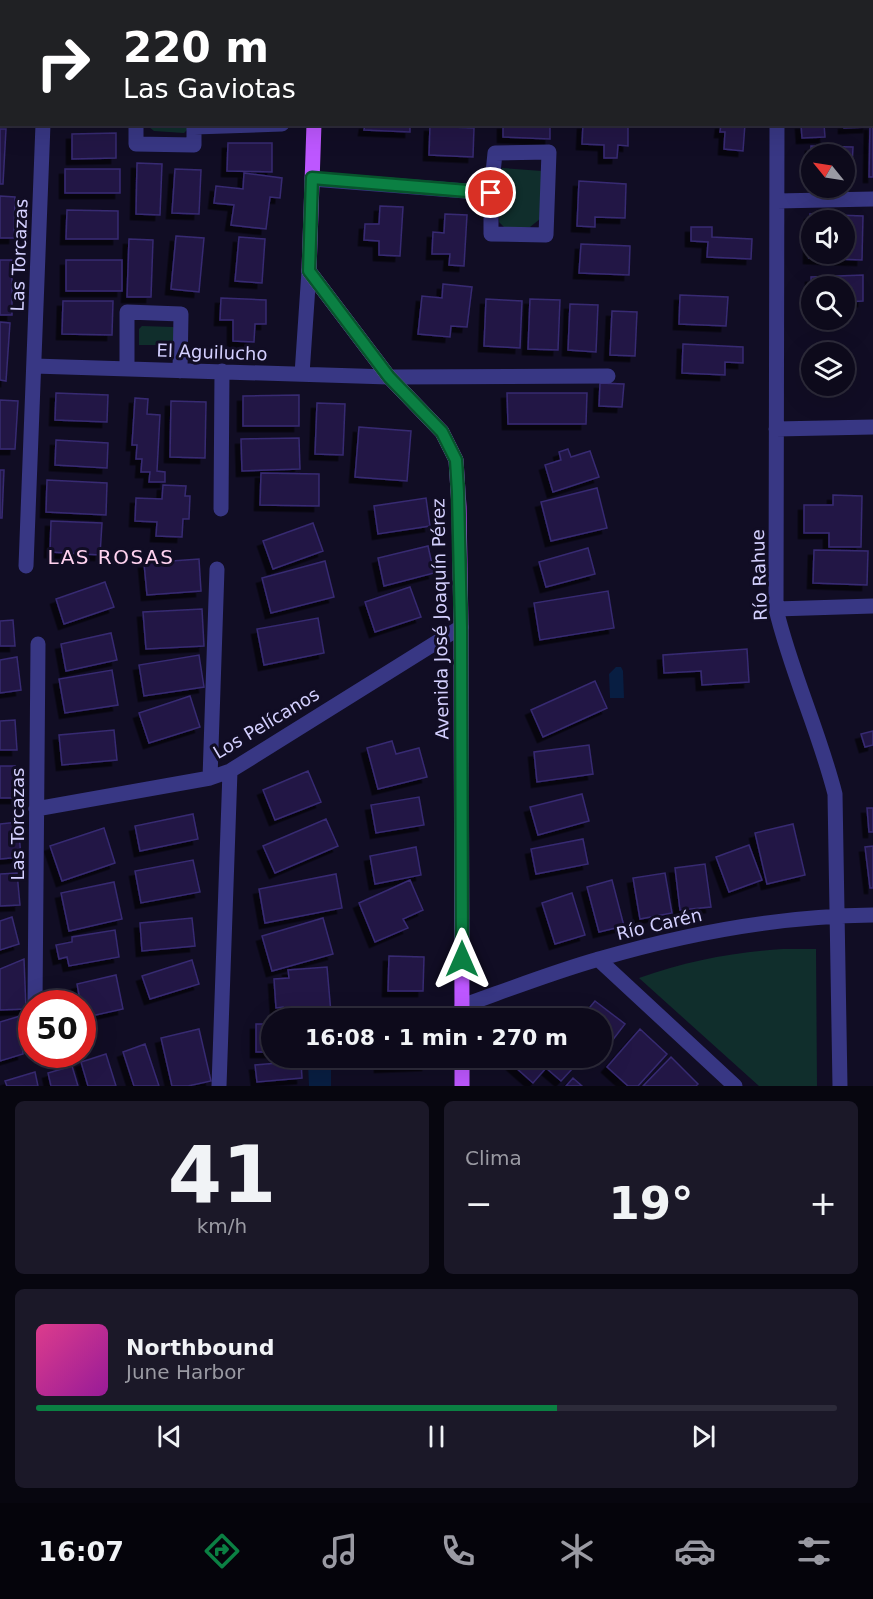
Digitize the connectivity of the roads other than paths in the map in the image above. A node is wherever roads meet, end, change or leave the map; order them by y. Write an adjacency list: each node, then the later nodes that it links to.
1 (43, 126): 11 (street, Las Torcazas)
2 (136, 126): 3 (street)
3 (194, 126)
4 (314, 126): 6 (main road)
5 (777, 126): 9 (street, Río Rahue)
6 (312, 178): 7 (street); 10 (main road)
7 (491, 193): 7 (street)
8 (873, 199): 9 (street)
9 (777, 201): 19 (street, Río Rahue)
10 (309, 271): 15 (street); 17 (main road, Avenida José Joaquín Pérez)
11 (34, 366): 12 (street, El Aguilucho); 21 (street, Las Torcazas)
12 (127, 369): 13 (street, El Aguilucho); 13 (street)
13 (180, 371): 14 (street, El Aguilucho)
14 (222, 371): 15 (street, El Aguilucho); 20 (street)
15 (302, 374): 17 (street, El Aguilucho)
16 (608, 376): 17 (street, El Aguilucho)
17 (389, 377): 25 (main road, Avenida José Joaquín Pérez)
18 (873, 427): 19 (street)
19 (776, 429): 24 (street, Río Rahue)
20 (221, 509)
21 (26, 566)
22 (217, 569): 28 (street)
23 (873, 606): 24 (street)
24 (776, 609): 31 (street, Río Rahue)
25 (461, 627): 27 (street, Los Pelícanos); 34 (main road, Avenida José Joaquín Pérez)
26 (38, 644): 29 (street, Las Torcazas)
27 (230, 771): 28 (street, Los Pelícanos); 37 (street)
28 (210, 778): 29 (street, Los Pelícanos)
29 (36, 809): 33 (street, Las Torcazas)
30 (873, 915): 31 (street, Río Carén)
31 (836, 916): 32 (street, Río Carén); 40 (street, Río Rahue)
32 (598, 959): 35 (street, Río Carén); 39 (street)
33 (35, 990)
34 (462, 1008)
35 (472, 1008)
36 (462, 1068): 38 (main road)
37 (219, 1086)
38 (462, 1086)
39 (735, 1086)
40 (840, 1086)

